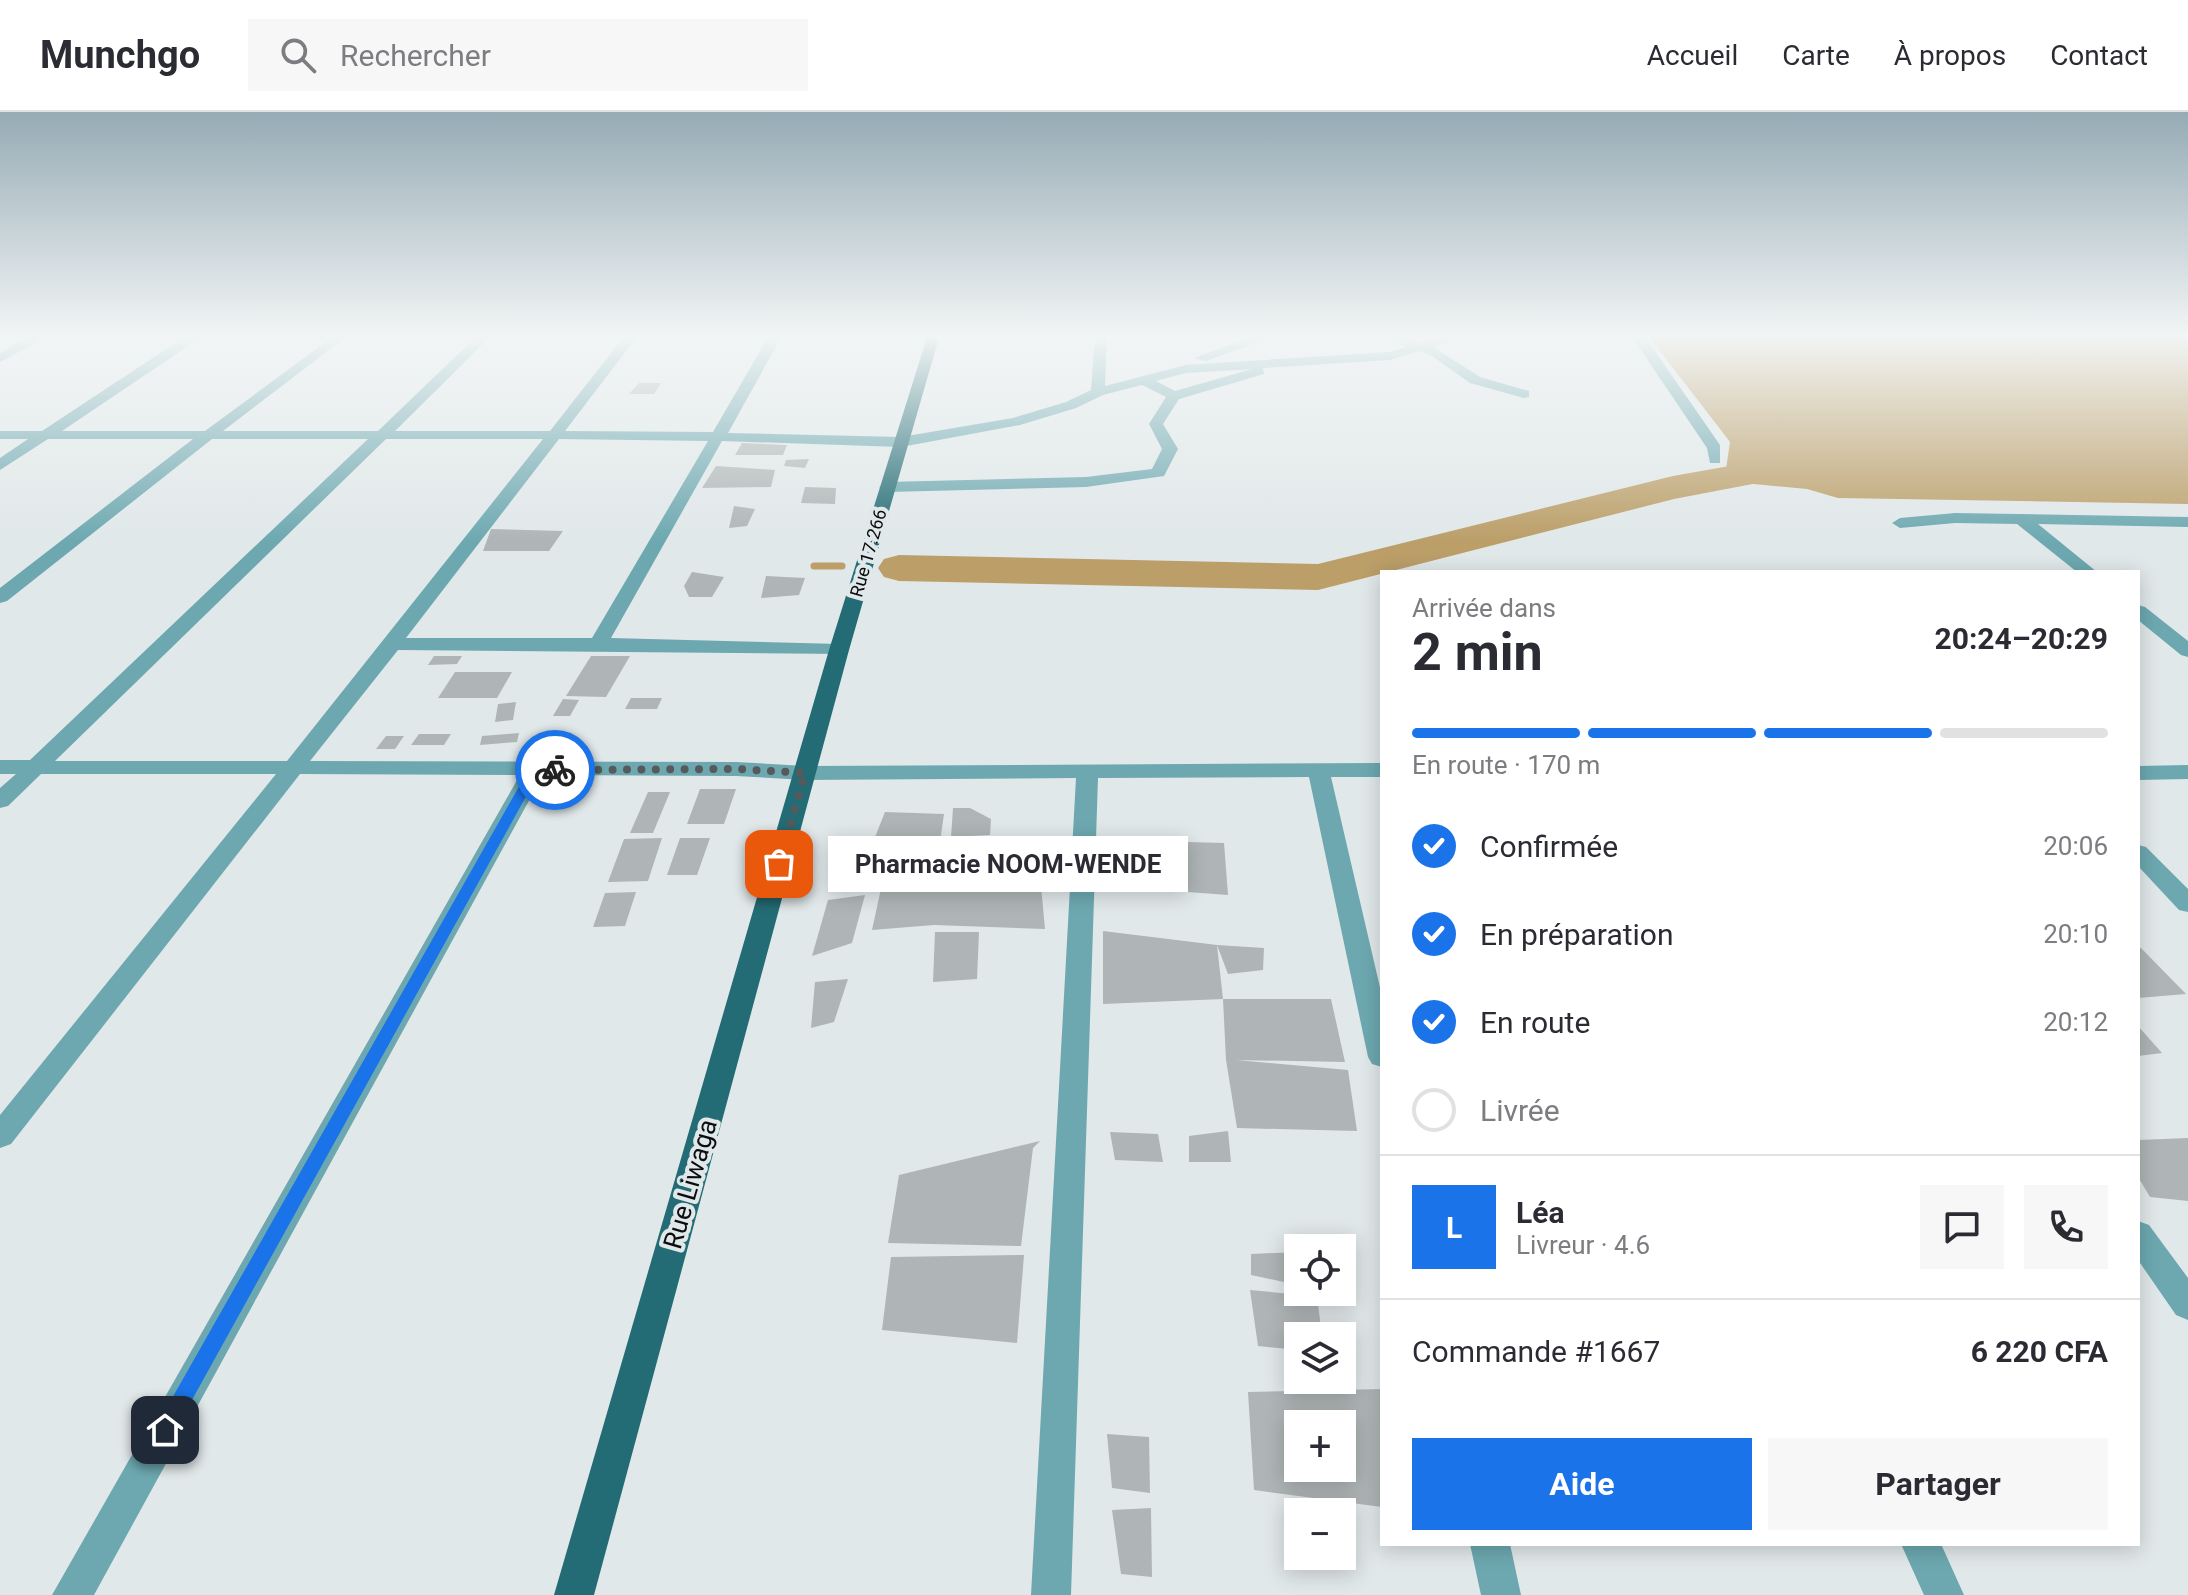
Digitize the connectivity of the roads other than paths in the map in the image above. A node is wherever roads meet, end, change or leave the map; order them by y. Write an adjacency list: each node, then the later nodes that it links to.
1 (94, 403): 12 (street)
2 (251, 403): 13 (street)
3 (414, 403): 10 (street)
4 (580, 403): 14 (street)
5 (737, 403): 15 (street)
6 (913, 403): 16 (main road, Rue 17.266)
7 (1075, 403): 16 (street)
8 (1169, 403): 19 (street)
9 (1684, 403): 17 (street)
10 (382, 434): 13 (street); 14 (street); 31 (street)
11 (0, 435): 12 (street)
12 (46, 435): 13 (street); 18 (street)
13 (208, 435): 24 (street)
14 (556, 435): 15 (street); 26 (street)
15 (718, 437): 16 (street); 27 (street)
16 (901, 442): 19 (main road, Rue 17.266)
17 (1715, 460)
18 (0, 465)
19 (887, 487): 28 (main road, Rue 17.266)
20 (2021, 519): 21 (street); 22 (street); 23 (street)
21 (2188, 522)
22 (1900, 523)
23 (2085, 570)
24 (0, 597)
25 (2140, 613): 29 (street)
26 (392, 644): 27 (street); 32 (street)
27 (598, 644): 28 (street)
28 (839, 650): 37 (main road, Rue 17.266)
29 (2188, 651)
30 (0, 767): 31 (street)
31 (36, 767): 32 (street); 40 (street)
32 (292, 769): 33 (street); 44 (street)
33 (535, 769): 37 (street); 49 (street)
34 (1380, 770): 35 (street)
35 (1319, 771): 38 (street); 43 (street)
36 (2188, 772): 39 (street)
37 (805, 773): 38 (street); 50 (main road, Rue Liwaga)
38 (1087, 773): 51 (street)
39 (2140, 773)
40 (0, 801)
41 (2140, 854): 42 (street)
42 (2188, 904)
43 (1380, 1048)
44 (0, 1136)
45 (2140, 1237): 46 (street)
46 (2188, 1305)
47 (1490, 1546): 52 (street)
48 (1922, 1546): 53 (street)
49 (72, 1595)
50 (574, 1595)
51 (1051, 1595)
52 (1501, 1595)
53 (1944, 1595)

